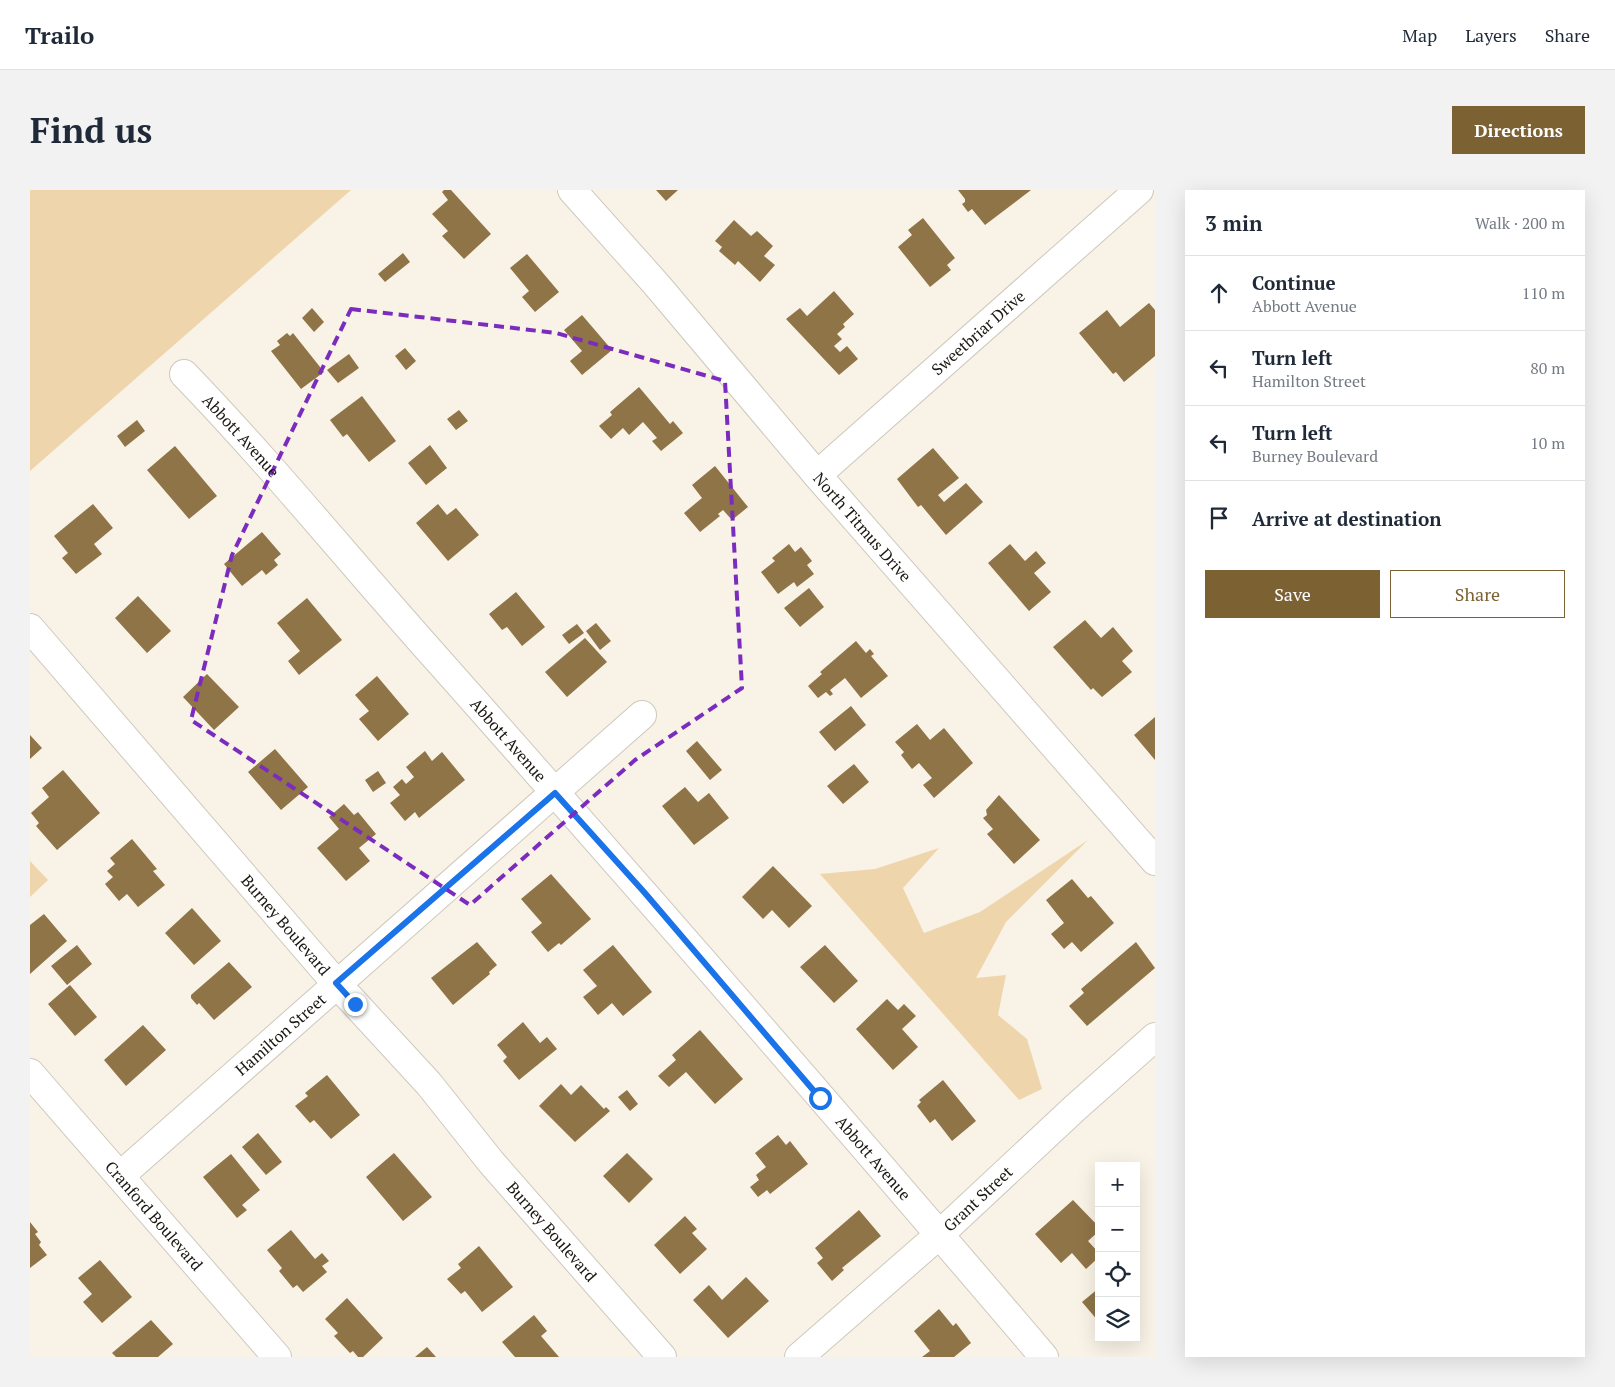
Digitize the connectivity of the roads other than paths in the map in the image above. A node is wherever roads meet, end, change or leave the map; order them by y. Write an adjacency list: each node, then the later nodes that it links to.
1 (572, 190): 4 (street, North Titmus Drive)
2 (1139, 190): 4 (street, Sweetbriar Drive)
3 (184, 374): 7 (street, Abbott Avenue)
4 (817, 475): 8 (street, North Titmus Drive)
5 (30, 628): 9 (street, Burney Boulevard)
6 (642, 715): 7 (street, Hamilton Street)
7 (555, 793): 9 (street, Hamilton Street); 13 (street, Abbott Avenue)
8 (1155, 861)
9 (336, 983): 12 (street, Hamilton Street); 15 (street, Burney Boulevard)
10 (1155, 1037): 13 (street, Grant Street)
11 (30, 1074): 12 (street, Cranford Boulevard)
12 (120, 1176): 14 (street, Cranford Boulevard)
13 (940, 1234): 16 (street, Grant Street); 17 (street, Abbott Avenue)
14 (276, 1357)
15 (662, 1357)
16 (799, 1357)
17 (1044, 1357)

